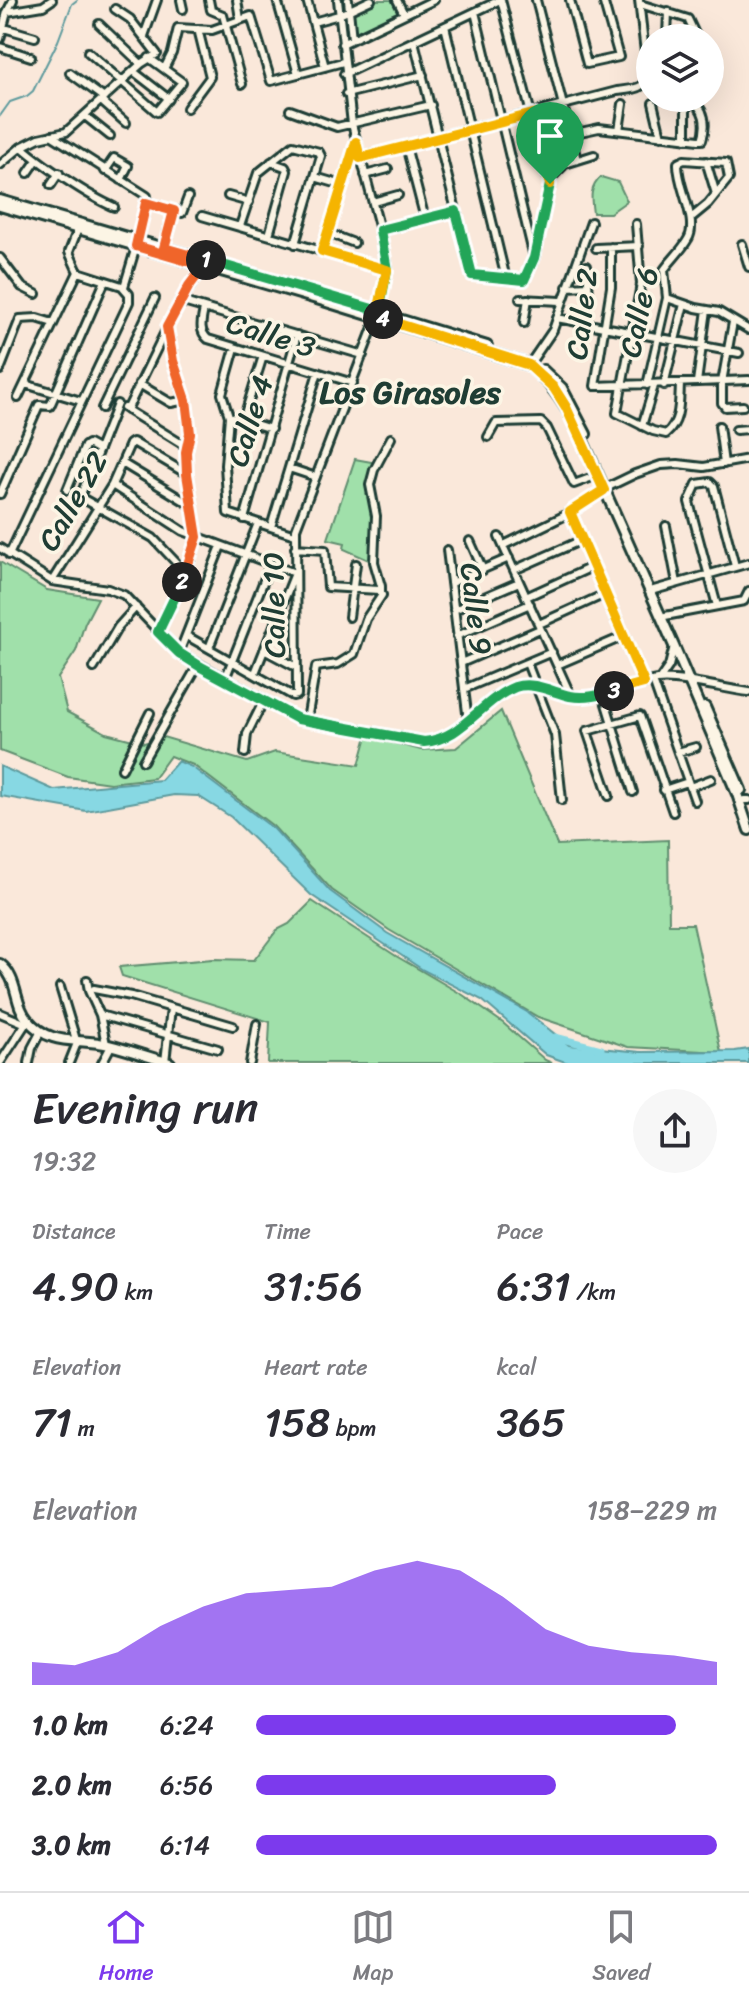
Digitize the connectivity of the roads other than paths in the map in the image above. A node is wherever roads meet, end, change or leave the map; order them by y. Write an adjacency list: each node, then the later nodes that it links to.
1 (13, 0): 23 (street)
2 (52, 0): 23 (street)
3 (157, 0): 37 (street)
4 (181, 0): 20 (street)
5 (209, 0): 30 (street)
6 (237, 0): 27 (street)
7 (277, 0): 53 (street)
8 (307, 0): 28 (street)
9 (338, 0): 26 (street)
10 (348, 0): 21 (street)
11 (371, 0): 21 (street)
12 (397, 0): 25 (street)
13 (434, 0): 25 (street)
14 (500, 0): 24 (street); 68 (street)
15 (536, 0): 64 (street)
16 (570, 0): 17 (street)
17 (603, 0)
18 (639, 2): 22 (street); 31 (street)
19 (115, 9): 37 (street)
20 (183, 9)
21 (349, 10): 26 (street); 40 (street)
22 (668, 11): 32 (street); 33 (street)
23 (7, 12): 35 (street)
24 (475, 12): 34 (street); 70 (street)
25 (404, 14): 40 (street)
26 (339, 15): 28 (street); 42 (street)
27 (240, 19): 30 (street); 53 (street)
28 (313, 22): 49 (street)
29 (99, 24): 48 (street)
30 (226, 24): 36 (street); 57 (street)
31 (642, 24)
32 (668, 24)
33 (690, 24)
34 (445, 26): 41 (street); 73 (street)
35 (4, 28): 38 (street); 39 (street)
36 (198, 29): 50 (street); 65 (street)
37 (144, 36): 46 (street)
38 (35, 37)
39 (0, 39)
40 (352, 39): 42 (street)
41 (414, 41): 54 (street); 55 (street)
42 (342, 44): 47 (street)
43 (0, 47): 45 (street)
44 (88, 52): 56 (street)
45 (31, 57)
46 (149, 58): 48 (street); 50 (street)
47 (343, 62): 49 (street); 54 (street)
48 (141, 64): 51 (street)
49 (325, 67): 53 (street)
50 (164, 69): 61 (street)
51 (133, 71): 56 (street); 61 (street)
52 (70, 73): 60 (street)
53 (298, 74)
54 (344, 74): 59 (street)
55 (423, 75): 59 (street); 63 (street)
56 (123, 80): 60 (street); 61 (street)
57 (242, 84)
58 (636, 89): 64 (street)
59 (346, 94): 72 (street)
60 (102, 99): 69 (street); 71 (street)
61 (169, 99)
62 (623, 104): 74 (street)
63 (431, 105): 72 (street); 79 (street)
64 (563, 105): 68 (street); 75 (street)
65 (187, 108)
66 (290, 110): 72 (street)
67 (655, 112): 78 (street)
68 (533, 114): 70 (street); 98 (street)
69 (85, 116): 76 (street); 77 (street)
70 (500, 122): 73 (street); 132 (street)
71 (126, 123)
72 (352, 124): 81 (street)
73 (469, 130): 79 (street); 138 (street)
74 (619, 130): 75 (street); 78 (street)
75 (571, 134): 87 (street)
76 (51, 135): 83 (street); 92 (street)
77 (110, 136)
78 (661, 136): 80 (street)
79 (439, 138): 82 (street); 111 (street)
80 (686, 139): 80 (street)
81 (356, 142): 85 (street); 100 (street)
82 (406, 146): 85 (street); 114 (street)
83 (22, 147): 86 (street); 90 (street)
84 (594, 155): 87 (street)
85 (360, 158): 95 (street)
86 (37, 160): 93 (street); 94 (street)
87 (577, 160): 98 (street)
88 (706, 161): 101 (street); 101 (street); 113 (street)
89 (271, 162): 96 (street); 105 (street); 121 (street)
90 (0, 165)
91 (388, 169): 95 (street)
92 (105, 171): 97 (street); 97 (street)
93 (28, 173)
94 (59, 173): 99 (street); 109 (street)
95 (365, 175): 106 (street)
96 (315, 177): 100 (street); 124 (street)
97 (121, 180): 108 (street)
98 (550, 184): 132 (street)
99 (51, 185)
100 (342, 185): 120 (street)
101 (716, 194): 113 (street)
102 (398, 195): 106 (street)
103 (228, 196): 105 (street)
104 (188, 197): 110 (street)
105 (249, 202): 117 (street)
106 (373, 202): 119 (street)
107 (0, 203): 118 (main road); 122 (main road)
108 (146, 203): 110 (street); 122 (street)
109 (114, 207)
110 (174, 211): 128 (street)
111 (456, 211): 114 (street); 138 (street)
112 (202, 216): 117 (street)
113 (691, 218): 146 (street, Calle 6)
114 (425, 219): 119 (street)
115 (591, 222): 142 (street)
116 (636, 224): 126 (street)
117 (240, 226): 121 (street)
118 (78, 229): 122 (main road); 137 (street)
119 (380, 230): 136 (street)
120 (328, 233): 123 (street); 130 (street)
121 (269, 235): 124 (street)
122 (137, 243): 128 (main road); 133 (main road); 141 (street)
123 (354, 243)
124 (295, 244): 130 (street)
125 (742, 244): 135 (street)
126 (639, 246): 127 (street); 160 (street)
127 (611, 247): 129 (street); 158 (street, Calle 2)
128 (164, 248): 152 (main road)
129 (596, 248)
130 (322, 251): 136 (street)
131 (0, 258): 143 (street)
132 (534, 258): 138 (street)
133 (204, 266): 147 (street); 152 (main road)
134 (587, 266): 140 (street)
135 (749, 267)
136 (387, 270): 152 (street)
137 (78, 272): 139 (street); 155 (street)
138 (506, 279)
139 (105, 281): 141 (street); 184 (street)
140 (588, 286): 142 (street); 144 (street)
141 (124, 287): 188 (street)
142 (567, 287): 148 (street)
143 (36, 294)
144 (589, 296)
145 (155, 298): 185 (street)
146 (667, 298): 149 (street); 162 (street, Calle 6)
147 (180, 301): 150 (street); 157 (street)
148 (561, 301): 153 (street); 156 (street)
149 (684, 304): 151 (street); 163 (street)
150 (204, 309): 161 (street); 165 (street, Calle 3)
151 (707, 310): 154 (street); 164 (street)
152 (378, 314): 168 (street); 170 (main road)
153 (557, 318): 158 (street); 170 (street)
154 (733, 322): 159 (street); 166 (street)
155 (53, 323): 172 (street); 178 (street)
156 (524, 323)
157 (167, 327): 179 (street); 187 (street)
158 (605, 327): 160 (street); 183 (street, Calle 2)
159 (749, 330)
160 (631, 333): 162 (street); 183 (street)
161 (297, 335): 168 (street); 171 (street, Calle 4)
162 (658, 338): 163 (street); 181 (street, Calle 6)
163 (673, 341): 164 (street); 182 (street)
164 (700, 347): 166 (street); 175 (street)
165 (235, 348): 169 (street, Calle 3); 193 (street)
166 (726, 351): 167 (street); 176 (street)
167 (739, 353)
168 (363, 355): 177 (street)
169 (263, 356): 171 (street, Calle 3); 194 (street)
170 (530, 362): 209 (main road); 212 (main road)
171 (290, 364): 173 (street, Calle 3); 197 (street, Calle 4)
172 (0, 370)
173 (318, 372): 177 (street, Calle 3); 207 (street)
174 (749, 380): 176 (street)
175 (697, 382): 176 (street); 180 (street)
176 (722, 382): 190 (street)
177 (353, 383): 210 (street)
178 (25, 384): 184 (street); 186 (street)
179 (139, 384): 187 (street); 192 (street)
180 (680, 384): 182 (street); 195 (street)
181 (650, 385): 182 (street); 183 (street); 195 (street, Calle 6)
182 (664, 385)
183 (621, 386): 195 (street)
184 (56, 393): 188 (street); 214 (street)
185 (108, 397): 189 (street); 191 (street)
186 (18, 398)
187 (186, 400): 202 (street)
188 (81, 401): 232 (street)
189 (117, 404): 192 (street); 203 (street)
190 (743, 406)
191 (102, 408)
192 (127, 410): 202 (street)
193 (229, 416): 194 (street); 218 (street, Calle 10)
194 (243, 420): 197 (street)
195 (642, 426)
196 (719, 426): 206 (street)
197 (271, 429): 218 (street, Calle 4)
198 (749, 429): 199 (street)
199 (736, 430)
200 (488, 437): 209 (street)
201 (391, 438): 252 (street)
202 (187, 447): 208 (street)
203 (99, 450): 213 (street); 216 (street)
204 (749, 459): 206 (street)
205 (122, 463): 208 (street, Calle 22); 211 (street, Calle 22); 215 (street)
206 (724, 464): 212 (street)
207 (289, 468): 210 (street); 221 (street)
208 (187, 474): 215 (street)
209 (598, 475): 212 (main road)
210 (316, 477): 222 (street)
211 (112, 485): 216 (street, Calle 22); 223 (street)
212 (606, 488): 217 (street); 250 (main road); 265 (main road)
213 (67, 490)
214 (0, 494)
215 (192, 505): 223 (street)
216 (99, 507): 242 (street); 245 (street, Calle 22)
217 (570, 512): 225 (street); 227 (street)
218 (244, 519): 219 (street, Calle 10)
219 (258, 523): 221 (street, Calle 10); 233 (street)
220 (666, 526): 248 (street)
221 (271, 527): 222 (street, Calle 10)
222 (295, 535): 230 (street, Calle 10)
223 (197, 537): 228 (street); 242 (street)
224 (499, 537): 227 (street)
225 (582, 540): 238 (street); 241 (street)
226 (470, 541): 240 (street)
227 (504, 545): 234 (street)
228 (221, 546): 233 (street); 262 (street)
229 (0, 548): 232 (street)
230 (295, 548): 243 (street, Calle 10); 249 (street)
231 (447, 550): 247 (street, Calle 9)
232 (9, 555): 245 (street)
233 (245, 555): 237 (street); 266 (street)
234 (509, 558): 240 (street); 241 (street)
235 (748, 563): 239 (street)
236 (356, 564): 249 (street)
237 (270, 565): 243 (street); 270 (street)
238 (594, 566): 253 (street); 254 (street)
239 (735, 566): 244 (street); 244 (street)
240 (483, 570): 247 (street)
241 (514, 570): 246 (street)
242 (186, 573): 261 (street)
243 (295, 573): 267 (street); 275 (street, Calle 10)
244 (708, 573): 248 (street); 255 (street)
245 (52, 581): 256 (street)
246 (519, 582): 254 (street); 257 (street)
247 (451, 583): 257 (street, Calle 9)
248 (677, 583): 250 (street)
249 (354, 589): 252 (street); 259 (street)
250 (654, 590): 258 (main road)
251 (749, 591): 255 (street)
252 (381, 592): 291 (street)
253 (605, 594): 260 (street); 264 (street)
254 (528, 600): 260 (street); 263 (street)
255 (717, 606): 258 (street)
256 (136, 607): 261 (street); 276 (street)
257 (454, 610): 263 (street, Calle 9)
258 (665, 616): 281 (main road)
259 (349, 617)
260 (540, 626): 268 (street); 271 (street)
261 (158, 632): 269 (street)
262 (187, 636): 266 (street); 269 (street)
263 (457, 636): 271 (street, Calle 9)
264 (622, 637): 274 (street); 280 (street)
265 (674, 646): 279 (street); 281 (main road)
266 (209, 648): 270 (street)
267 (264, 650): 275 (street); 277 (street)
268 (552, 652): 272 (street); 274 (street)
269 (179, 653): 273 (street)
270 (233, 661): 277 (street); 278 (street)
271 (461, 663): 283 (street, Calle 9)
272 (527, 663): 282 (street); 283 (street)
273 (198, 665): 278 (street); 295 (street)
274 (557, 665): 287 (street)
275 (296, 667): 286 (street, Calle 10)
276 (94, 668)
277 (255, 673): 286 (street)
278 (225, 679): 288 (street)
279 (656, 680): 280 (street); 281 (street); 297 (street)
280 (644, 683): 285 (street)
281 (692, 684): 284 (street); 307 (main road); 310 (main road)
282 (537, 687): 287 (street); 292 (street); 306 (street)
283 (464, 689): 292 (street, Calle 9)
284 (749, 692)
285 (603, 694): 287 (street); 293 (street)
286 (294, 696): 289 (street)
287 (571, 696)
288 (264, 700): 289 (street); 298 (street)
289 (285, 711): 291 (street)
290 (150, 713): 294 (street)
291 (307, 720): 292 (street)
292 (468, 721)
293 (611, 723): 303 (street); 304 (street); 305 (street)
294 (144, 726): 295 (street); 300 (street)
295 (158, 733): 299 (street)
296 (696, 747): 297 (street)
297 (678, 752): 302 (street)
298 (245, 753)
299 (143, 761)
300 (122, 769)
301 (711, 779): 302 (street)
302 (689, 784): 303 (street); 308 (street)
303 (664, 790): 309 (street)
304 (633, 792)
305 (609, 796)
306 (562, 800)
307 (747, 800): 310 (main road)
308 (695, 801)
309 (673, 812)
310 (748, 818): 311 (main road)
311 (749, 830)
312 (0, 964): 319 (main road)
313 (87, 980): 318 (street)
314 (60, 987): 324 (street)
315 (94, 989): 316 (street)
316 (171, 1008): 321 (street); 323 (street)
317 (0, 1013): 319 (street)
318 (100, 1015): 323 (street); 325 (street)
319 (26, 1022): 322 (main road); 330 (street)
320 (257, 1024): 335 (street)
321 (233, 1026)
322 (41, 1031): 324 (main road); 331 (street)
323 (169, 1035): 326 (street); 329 (street)
324 (77, 1043): 325 (main road); 332 (street)
325 (108, 1045): 327 (main road); 333 (street)
326 (218, 1049)
327 (135, 1054): 328 (main road); 334 (street)
328 (151, 1060): 329 (main road)
329 (168, 1062)
330 (0, 1063)
331 (29, 1063)
332 (69, 1063)
333 (102, 1063)
334 (130, 1063)
335 (250, 1063)

